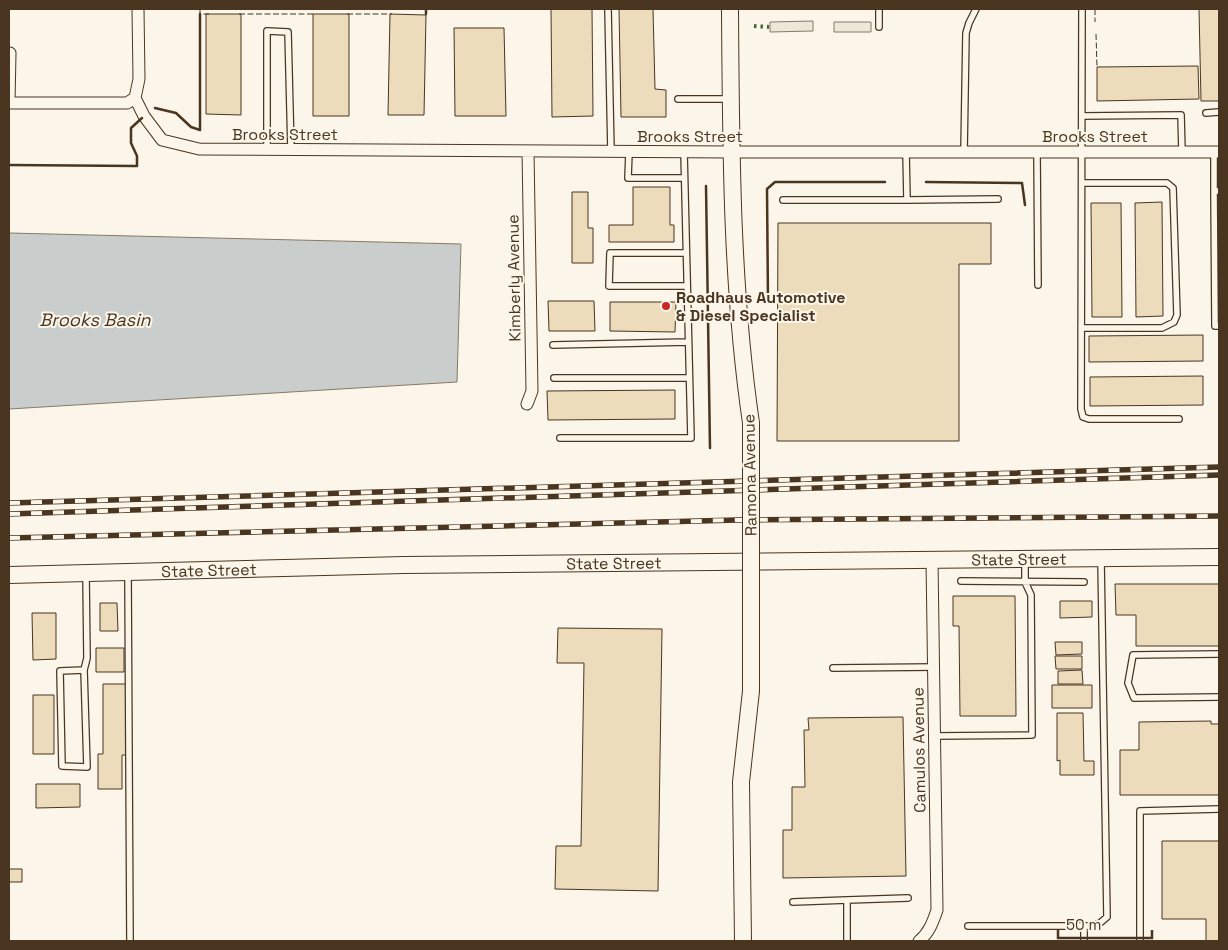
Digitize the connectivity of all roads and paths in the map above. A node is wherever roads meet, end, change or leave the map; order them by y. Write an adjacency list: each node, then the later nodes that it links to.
1 (138, 9): 9 (street)
2 (608, 9): 19 (lane)
3 (730, 9): 11 (street, Ramona Avenue)
4 (879, 9): 7 (lane)
5 (976, 9): 24 (lane)
6 (1082, 9): 15 (lane)
7 (879, 27)
8 (10, 53): 12 (street)
9 (135, 98): 12 (street); 16 (street, Brooks Street)
10 (678, 99): 11 (lane)
11 (731, 99): 22 (street, Ramona Avenue)
12 (9, 104)
13 (1219, 112): 14 (lane)
14 (1206, 113)
15 (1082, 116): 26 (lane); 27 (lane)
16 (267, 150): 17 (street, Brooks Street); 17 (lane)
17 (291, 150): 18 (street, Brooks Street)
18 (528, 151): 19 (street, Brooks Street); 45 (street, Kimberly Avenue)
19 (611, 152): 20 (street, Brooks Street)
20 (629, 152): 21 (street, Brooks Street); 29 (lane)
21 (684, 152): 22 (street, Brooks Street); 29 (lane)
22 (732, 152): 23 (street, Brooks Street); 72 (street, Ramona Avenue, bridge)
23 (906, 152): 24 (street, Brooks Street); 34 (lane)
24 (964, 152): 25 (street, Brooks Street)
25 (1037, 152): 26 (street, Brooks Street); 38 (lane)
26 (1082, 152): 27 (street, Brooks Street); 30 (lane)
27 (1182, 152): 28 (street, Brooks Street)
28 (1216, 152): 31 (lane)
29 (684, 178): 35 (lane)
30 (1082, 183): 40 (lane); 40 (lane)
31 (1217, 191): 36 (lane)
32 (998, 199): 34 (lane)
33 (783, 200): 34 (lane)
34 (907, 200)
35 (686, 253): 37 (lane); 37 (lane)
36 (1217, 255): 39 (lane)
37 (687, 286): 41 (lane)
38 (1038, 286)
39 (1219, 326)
40 (1081, 328): 46 (lane)
41 (688, 342): 42 (lane); 44 (lane)
42 (553, 344)
43 (554, 378): 44 (lane)
44 (689, 378): 47 (lane)
45 (527, 404)
46 (1179, 419)
47 (560, 438)
48 (1219, 557): 50 (street, State Street)
49 (1025, 559): 50 (street, State Street); 51 (street, State Street); 56 (lane)
50 (1101, 559): 69 (lane)
51 (932, 560): 52 (street, State Street); 59 (street, Camulos Avenue)
52 (128, 572): 53 (street, State Street); 71 (lane)
53 (86, 573): 54 (street, State Street); 61 (lane)
54 (9, 575)
55 (961, 581): 56 (lane)
56 (1025, 582): 57 (lane); 63 (lane)
57 (1084, 582)
58 (1219, 654): 62 (lane)
59 (935, 667): 60 (lane); 63 (street, Camulos Avenue)
60 (833, 668)
61 (84, 670): 61 (lane)
62 (1219, 697)
63 (935, 736): 70 (street, Camulos Avenue)
64 (1219, 809): 75 (lane)
65 (908, 898): 66 (lane)
66 (847, 900): 67 (lane); 73 (lane)
67 (793, 902)
68 (968, 926): 69 (lane)
69 (1084, 926): 74 (lane)
70 (922, 939)
71 (130, 941)
72 (743, 941)
73 (847, 941)
74 (1084, 941)
75 (1140, 941)

